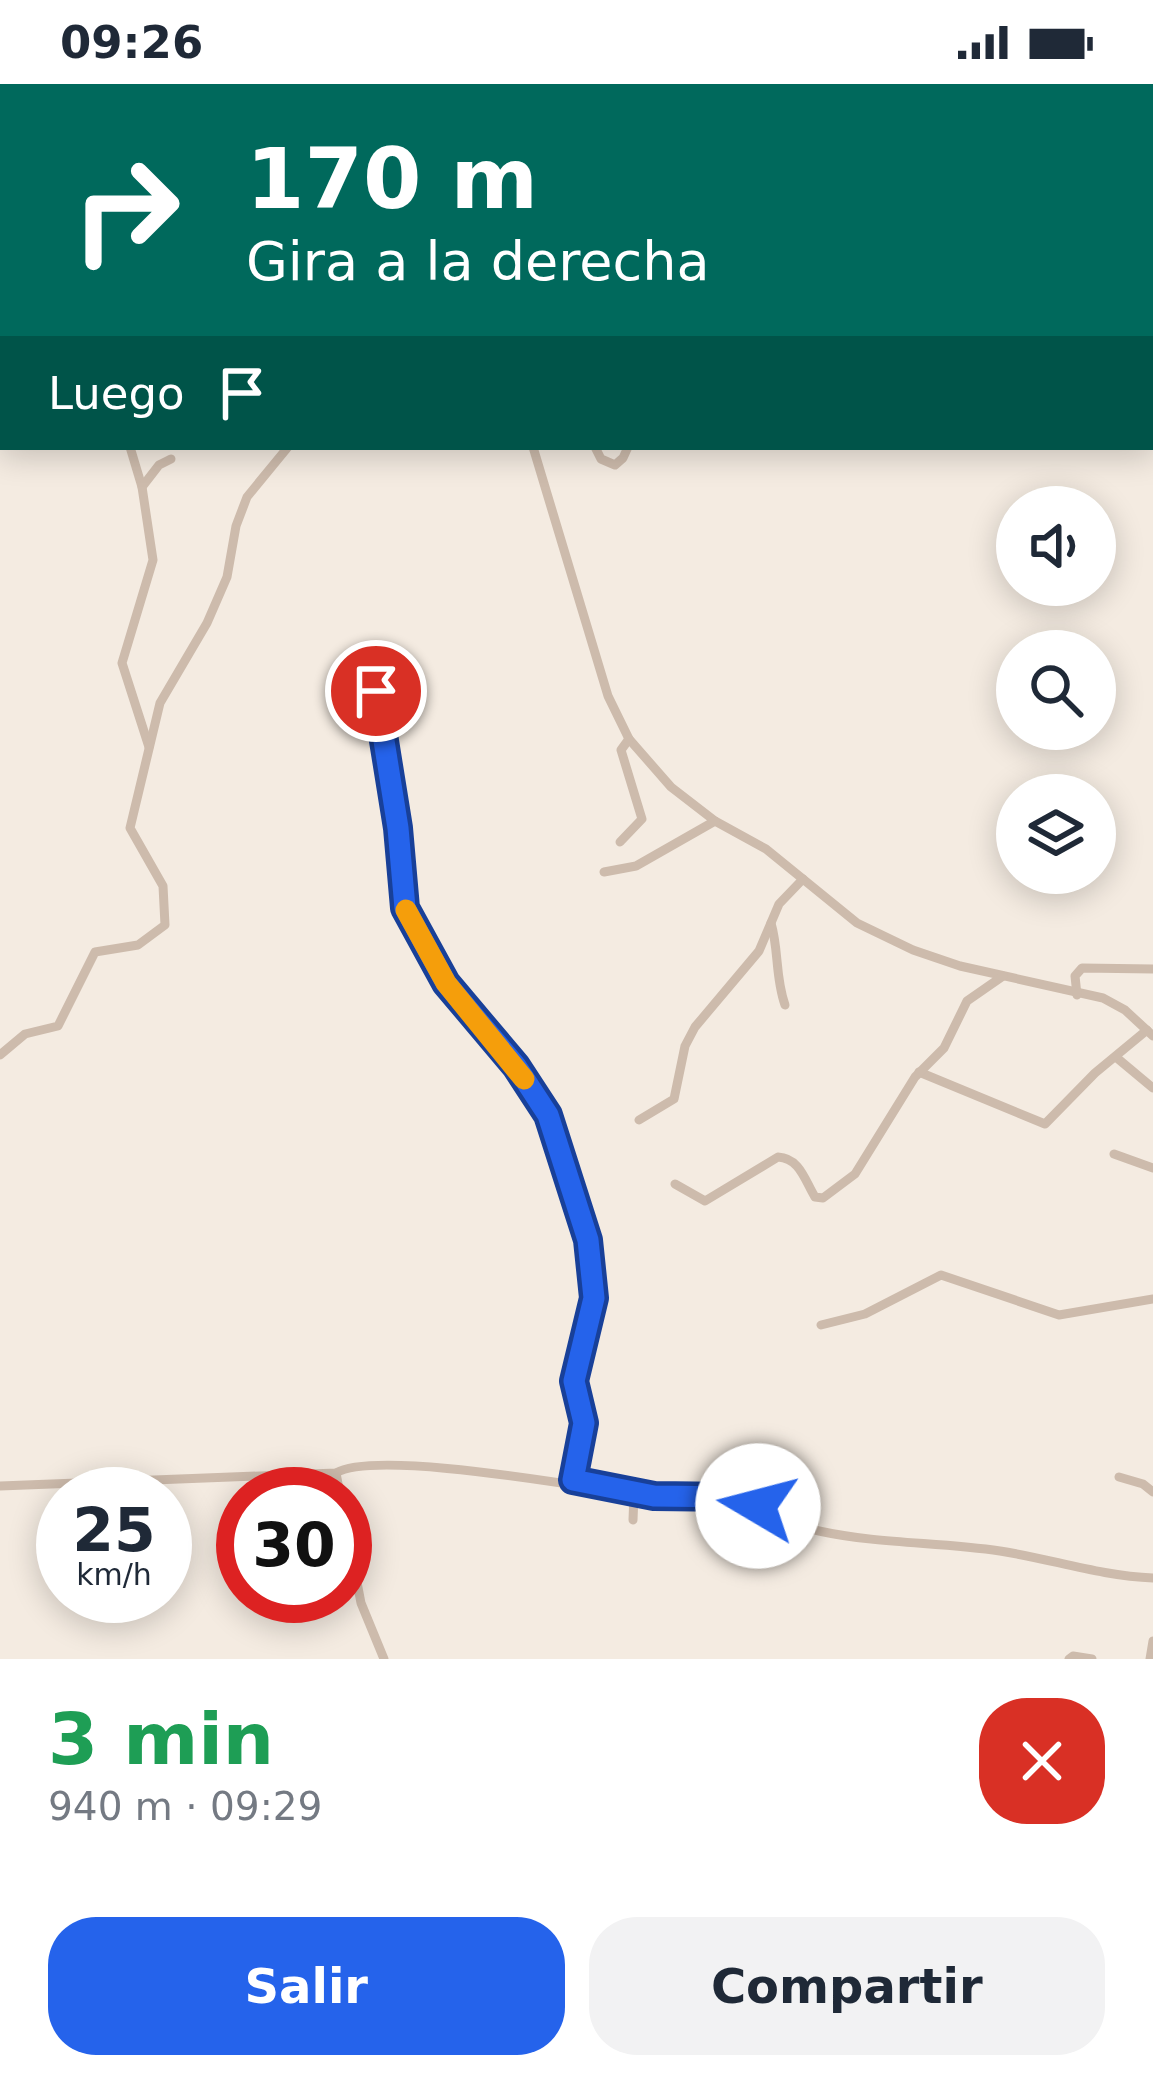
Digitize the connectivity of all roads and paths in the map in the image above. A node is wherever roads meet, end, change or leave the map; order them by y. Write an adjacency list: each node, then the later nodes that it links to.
1 (131, 450): 7 (street)
2 (286, 450): 10 (street)
3 (534, 450): 9 (street)
4 (596, 450): 5 (street)
5 (626, 450)
6 (171, 459): 7 (street)
7 (142, 487): 10 (street)
8 (355, 664): 35 (street)
9 (629, 739): 11 (street); 12 (street)
10 (149, 747): 21 (street)
11 (716, 821): 13 (street); 14 (street)
12 (620, 842)
13 (604, 872)
14 (803, 879): 15 (street); 17 (street)
15 (771, 922): 19 (street); 25 (street)
16 (1153, 969): 18 (street)
17 (1003, 976): 18 (street); 23 (street)
18 (1077, 995): 20 (street)
19 (784, 1005)
20 (1150, 1033): 22 (street)
21 (0, 1055)
22 (1118, 1058): 23 (street); 24 (street)
23 (919, 1072): 28 (street)
24 (1153, 1088)
25 (639, 1120)
26 (1114, 1154): 27 (street)
27 (1153, 1168)
28 (675, 1184)
29 (1151, 1300): 30 (street); 31 (street)
30 (1143, 1312)
31 (821, 1325)
32 (348, 1467): 35 (street)
33 (216, 1478): 36 (street)
34 (1119, 1478): 37 (street)
35 (577, 1484): 38 (street)
36 (0, 1486)
37 (1153, 1492)
38 (634, 1494): 39 (street); 40 (street)
39 (629, 1522)
40 (1153, 1578)
41 (370, 1623): 43 (street)
42 (1153, 1641): 46 (street)
43 (384, 1659)
44 (1069, 1659): 45 (street)
45 (1092, 1659)
46 (1150, 1659)

